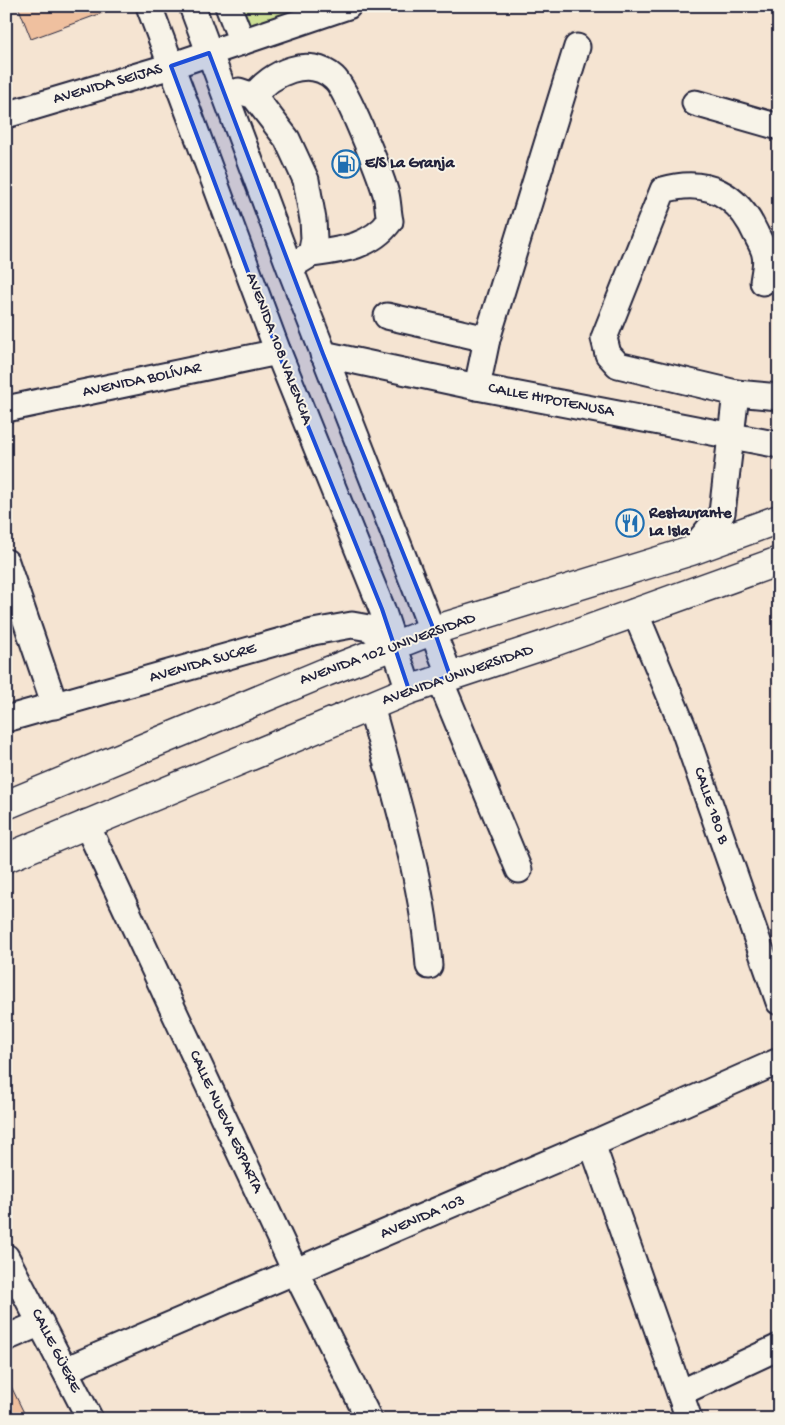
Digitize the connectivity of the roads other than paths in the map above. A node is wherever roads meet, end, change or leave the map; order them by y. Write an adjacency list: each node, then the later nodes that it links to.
1 (149, 6): 8 (street, AVENIDA 108 VALENCIA)
2 (192, 6): 7 (street)
3 (228, 6): 5 (street)
4 (348, 6): 5 (street, AVENIDA SEIJAS)
5 (242, 42): 7 (street, AVENIDA SEIJAS)
6 (577, 47): 18 (street)
7 (209, 53): 8 (street, AVENIDA SEIJAS); 9 (street)
8 (171, 66): 12 (street, AVENIDA SEIJAS); 19 (street, AVENIDA 108 VALENCIA)
9 (221, 85): 10 (street); 15 (street)
10 (254, 96): 14 (street); 14 (street)
11 (695, 103): 13 (street)
12 (6, 115)
13 (779, 127)
14 (311, 254): 15 (street)
15 (290, 268): 20 (street)
16 (763, 282): 22 (street)
17 (387, 316): 18 (street)
18 (487, 339): 21 (street)
19 (278, 352): 24 (street, AVENIDA BOLÍVAR); 33 (street, AVENIDA 108 VALENCIA)
20 (323, 354): 21 (street, CALLE HIPOTENUSA); 32 (street)
21 (477, 387): 25 (street, CALLE HIPOTENUSA)
22 (736, 393): 23 (street); 25 (street)
23 (779, 397)
24 (6, 410)
25 (730, 435): 26 (street, CALLE HIPOTENUSA); 28 (street)
26 (779, 445)
27 (779, 520): 28 (main road, AVENIDA 102 UNIVERSIDAD)
28 (691, 552): 32 (main road, AVENIDA 102 UNIVERSIDAD)
29 (779, 561): 31 (main road, AVENIDA UNIVERSIDAD)
30 (6, 562): 36 (street)
31 (636, 612): 34 (main road, AVENIDA UNIVERSIDAD); 44 (street, CALLE 180 B)
32 (434, 630): 33 (main road, AVENIDA 102 UNIVERSIDAD); 34 (street)
33 (395, 646): 35 (street, AVENIDA 108 VALENCIA); 36 (street, AVENIDA SUCRE); 39 (main road, AVENIDA 102 UNIVERSIDAD)
34 (445, 678): 35 (main road, AVENIDA UNIVERSIDAD); 42 (street)
35 (409, 690): 37 (main road, AVENIDA UNIVERSIDAD)
36 (55, 706): 38 (street, AVENIDA SUCRE)
37 (371, 706): 40 (main road, AVENIDA UNIVERSIDAD); 43 (street)
38 (6, 719)
39 (6, 805)
40 (86, 824): 41 (main road); 48 (street, CALLE NUEVA ESPARTA)
41 (6, 858)
42 (519, 870)
43 (429, 966)
44 (779, 1002)
45 (779, 1061): 46 (street, AVENIDA 103)
46 (592, 1144): 48 (street, AVENIDA 103); 53 (street)
47 (6, 1257): 49 (street, CALLE GÜERE)
48 (296, 1273): 52 (street, AVENIDA 103); 55 (street, CALLE NUEVA ESPARTA)
49 (41, 1323): 50 (street); 52 (street, CALLE GÜERE)
50 (6, 1338)
51 (779, 1347): 53 (street)
52 (65, 1370): 54 (street, CALLE GÜERE)
53 (680, 1393): 56 (street)
54 (90, 1419)
55 (369, 1419)
56 (689, 1419)

